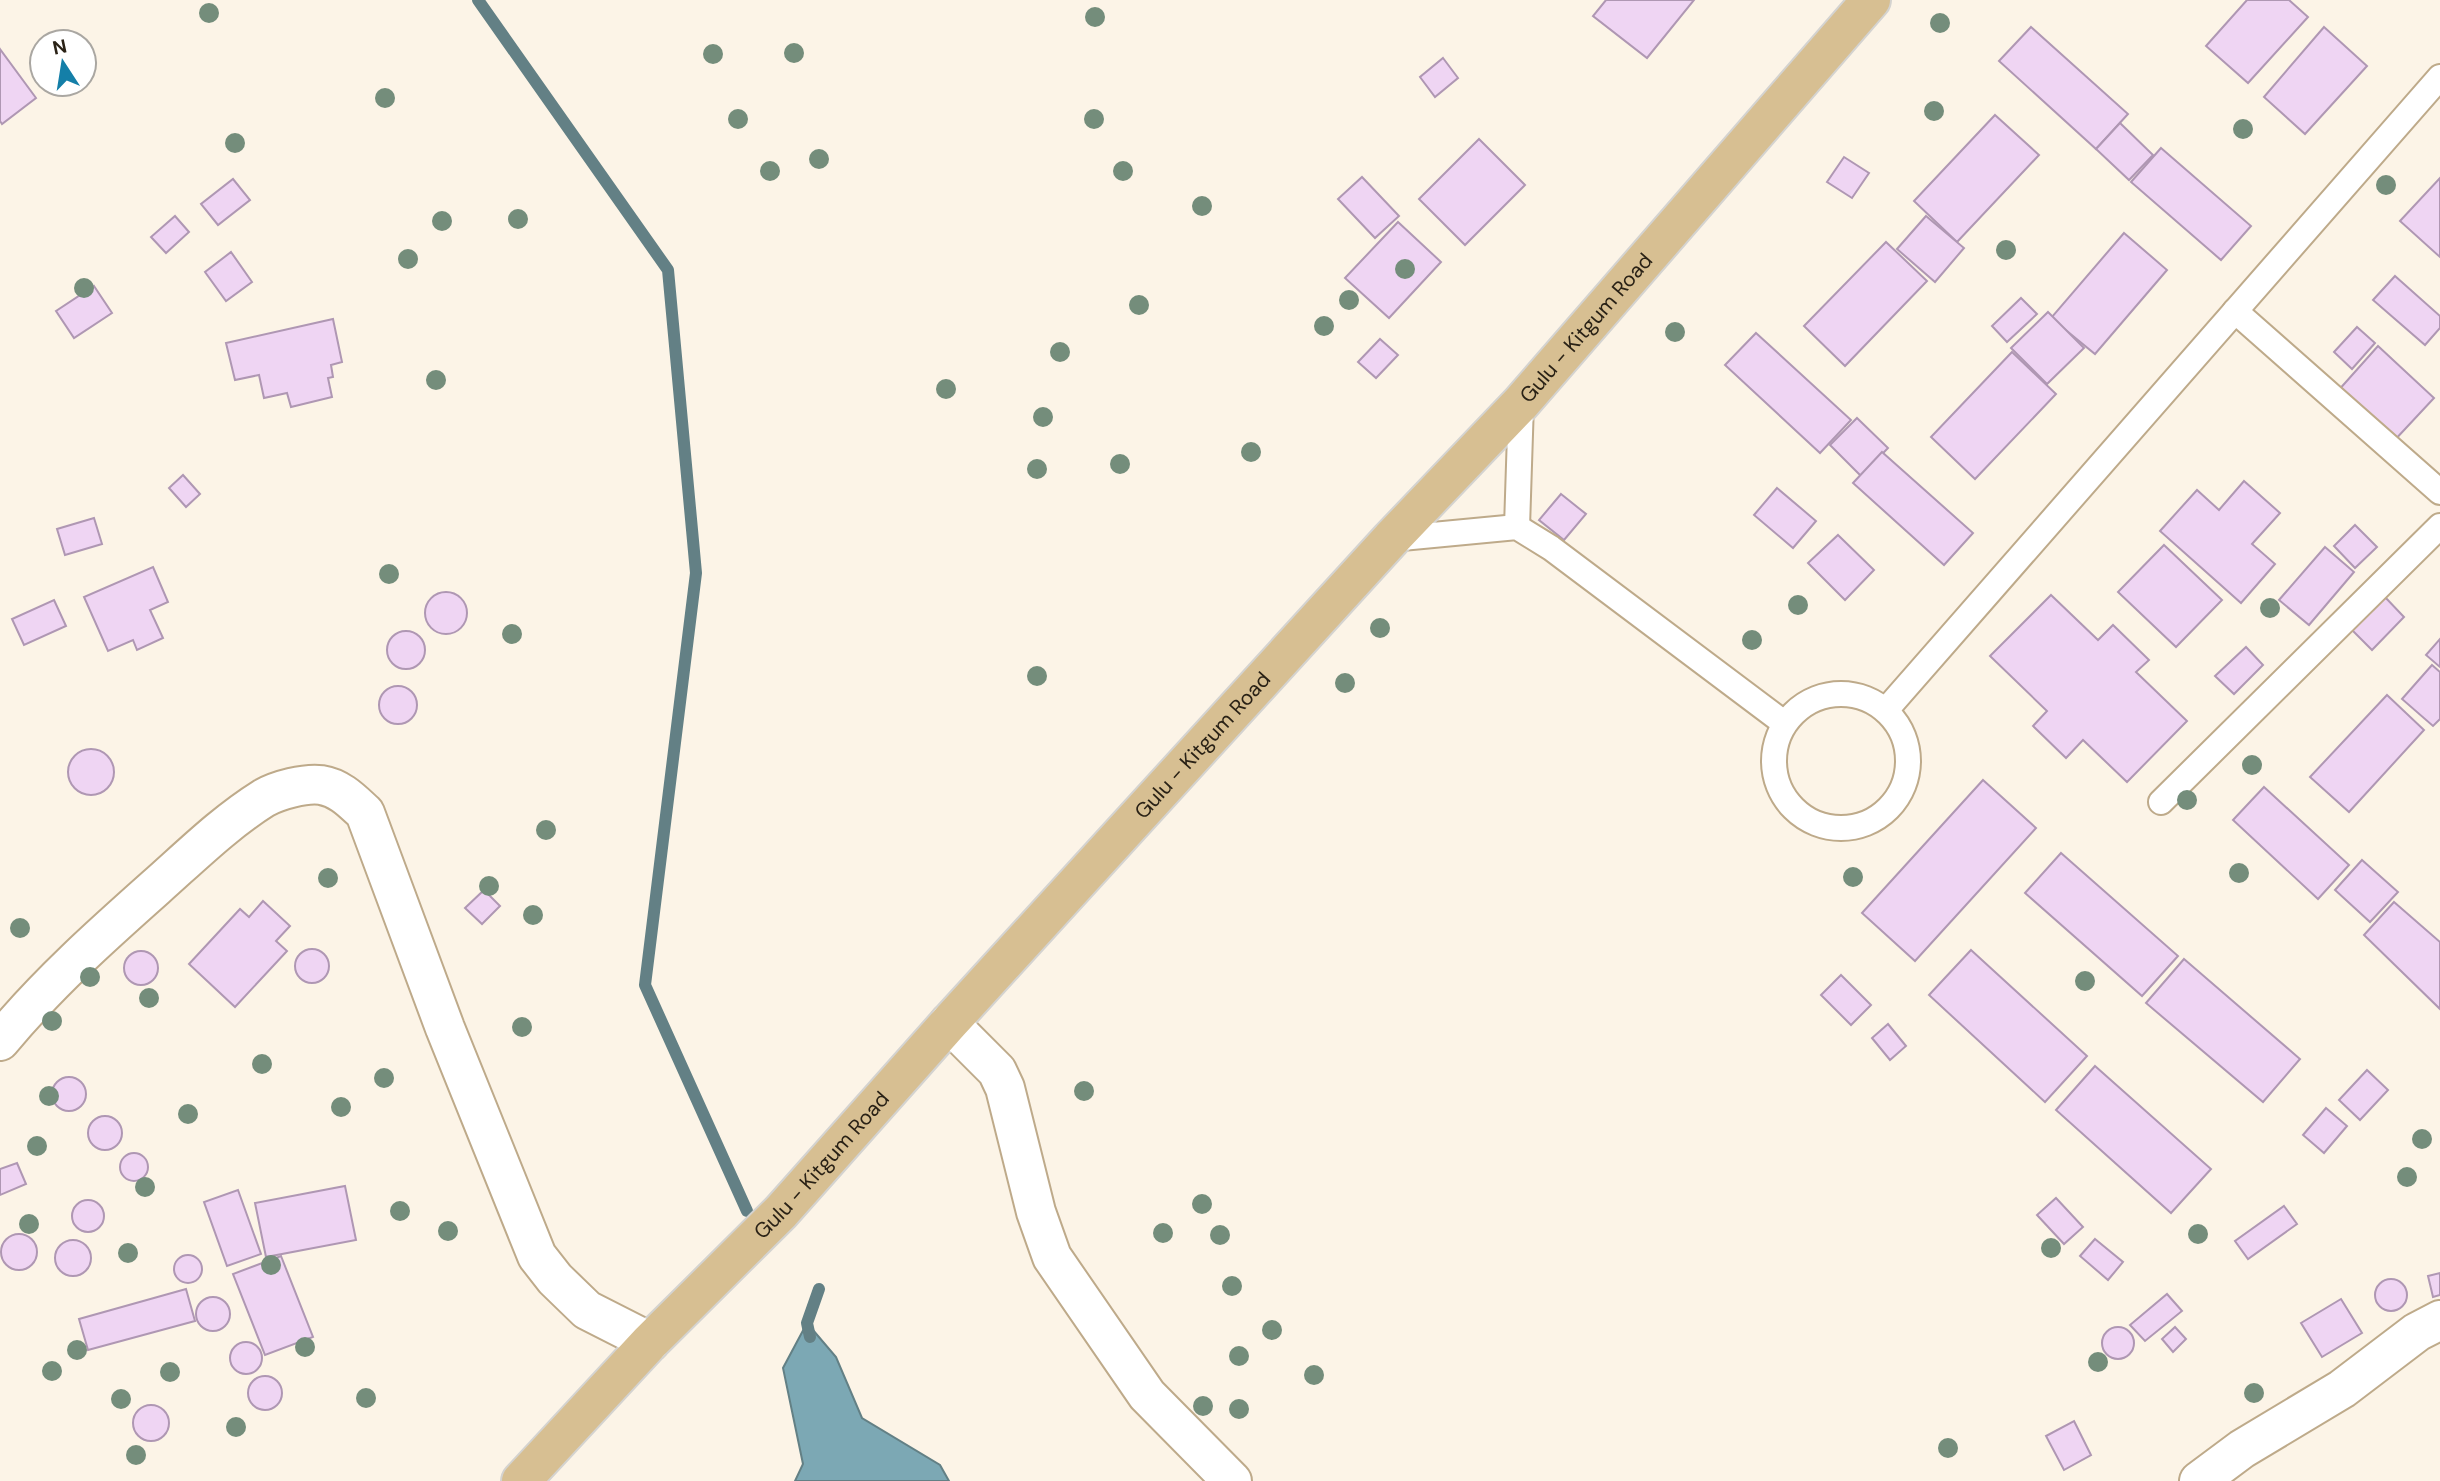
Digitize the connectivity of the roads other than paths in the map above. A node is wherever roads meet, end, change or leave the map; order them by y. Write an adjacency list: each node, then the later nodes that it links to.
1 (1871, 0): 4 (main road, Gulu - Kitgum Road)
2 (2440, 77): 3 (lane)
3 (2235, 311): 5 (lane); 9 (lane)
4 (1521, 403): 7 (lane); 8 (main road, Gulu - Kitgum Road)
5 (2440, 492)
6 (2440, 526): 11 (lane)
7 (1517, 527): 8 (lane); 10 (lane)
8 (1391, 539): 12 (main road, Gulu - Kitgum Road)
9 (1886, 710): 10 (lane); 10 (lane)
10 (1784, 723)
11 (2161, 802)
12 (949, 1023): 15 (main road, Gulu - Kitgum Road); 17 (street)
13 (0, 1041): 15 (street)
14 (2440, 1320): 18 (street)
15 (650, 1342): 16 (main road, Gulu - Kitgum Road)
16 (521, 1481)
17 (1232, 1481)
18 (2199, 1481)

